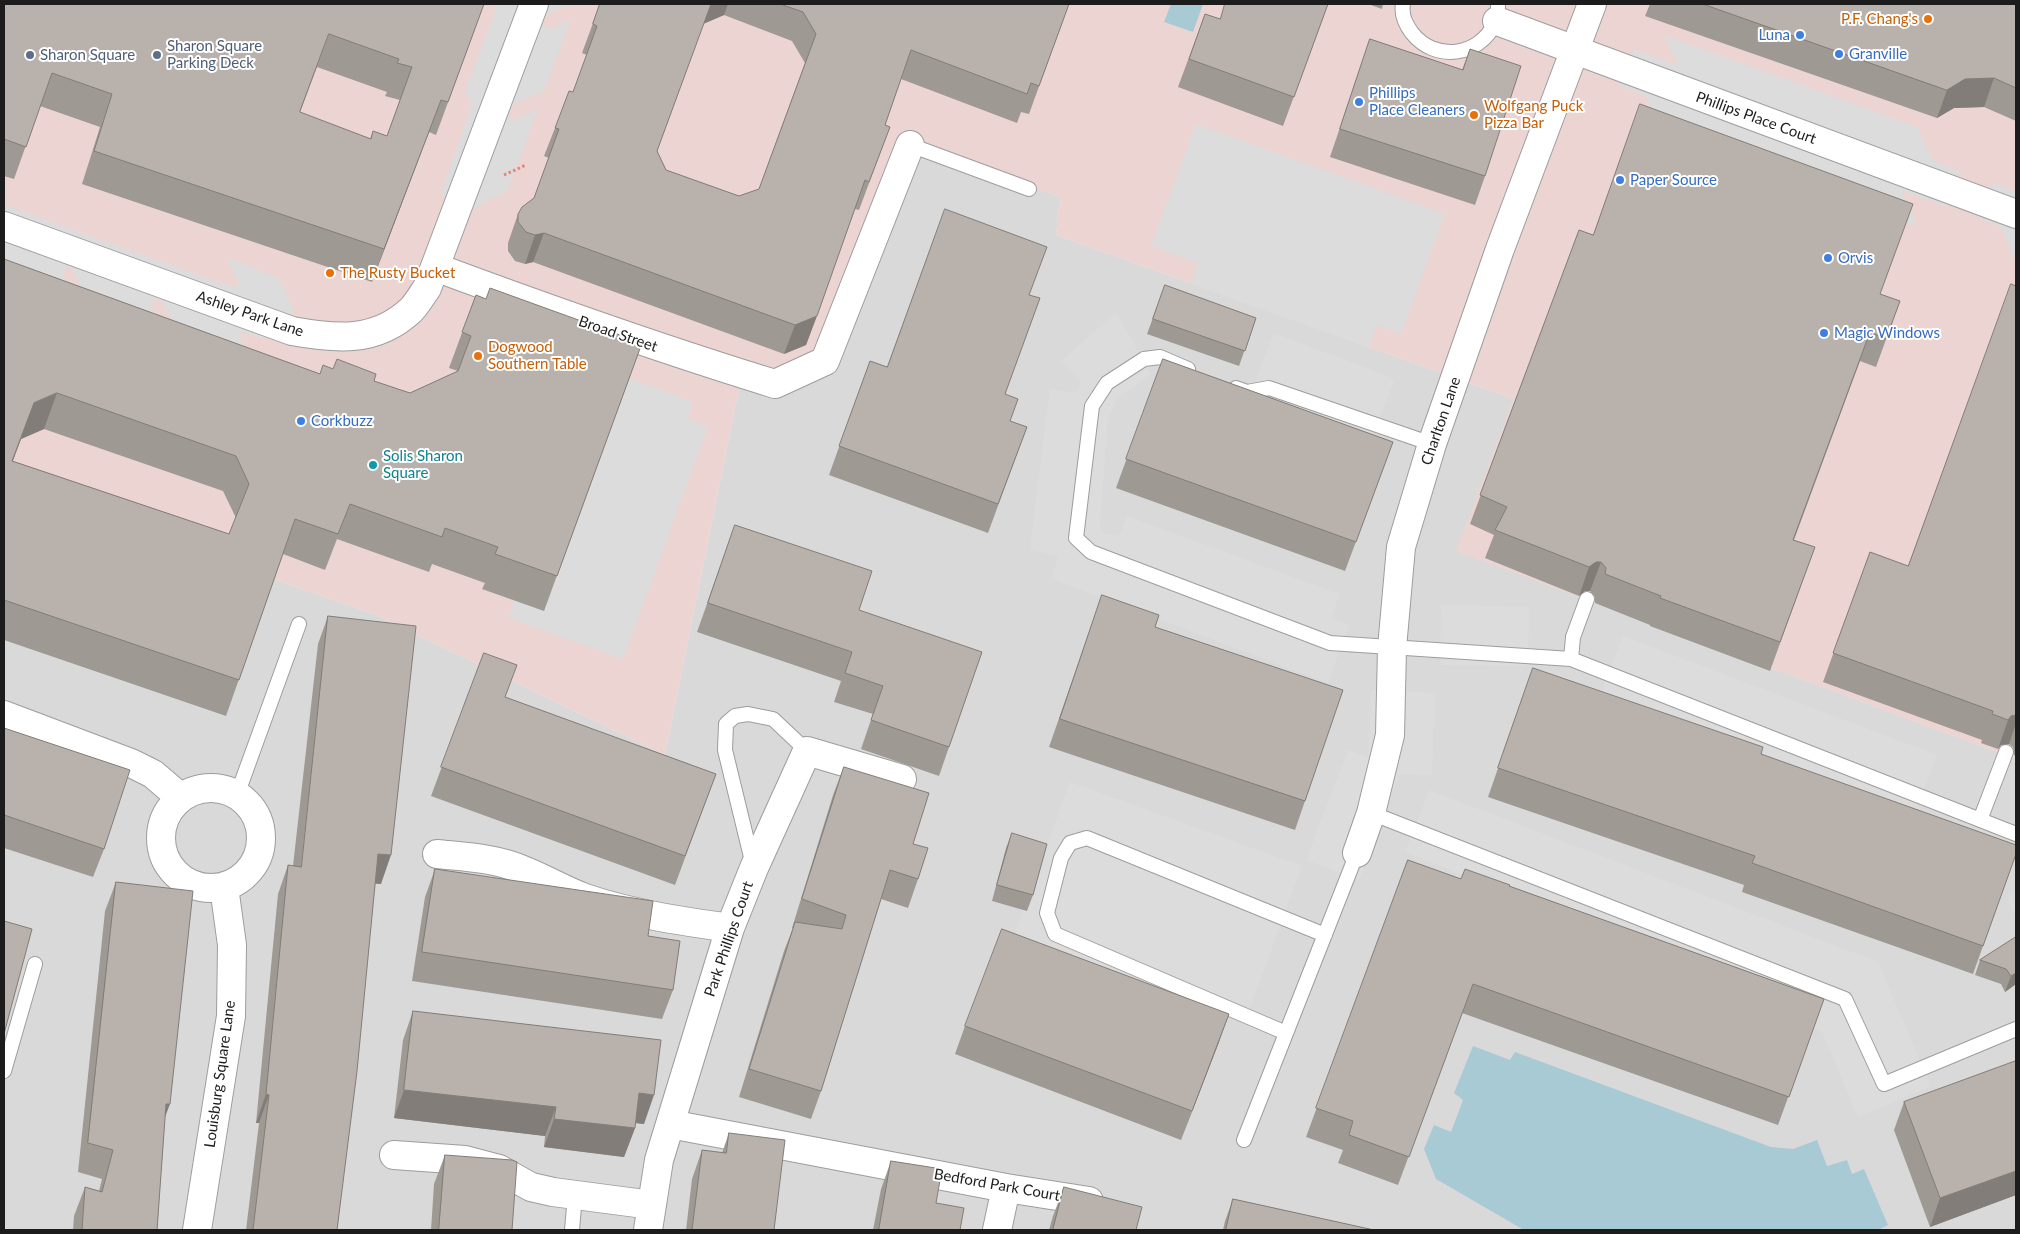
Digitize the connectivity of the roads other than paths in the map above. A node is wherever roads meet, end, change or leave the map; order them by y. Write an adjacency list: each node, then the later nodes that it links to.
1 (534, 4): 10 (street, Ashley Park Lane)
2 (1403, 4): 4 (lane)
3 (1592, 4): 5 (street, Charlton Lane)
4 (1497, 13): 5 (street, Phillips Place Court)
5 (1575, 50): 8 (street, Phillips Place Court); 13 (street, Charlton Lane)
6 (910, 145): 7 (lane); 10 (street, Broad Street)
7 (1029, 189)
8 (2016, 214)
9 (4, 226): 10 (street, Ashley Park Lane)
10 (435, 266)
11 (1204, 375): 16 (lane)
12 (1221, 382): 13 (lane)
13 (1432, 444): 16 (street, Charlton Lane)
14 (1587, 599): 17 (lane)
15 (299, 624): 22 (lane)
16 (1392, 648): 17 (lane); 24 (street, Charlton Lane)
17 (1571, 659): 25 (lane)
18 (4, 715): 23 (street)
19 (807, 751): 21 (street); 29 (street, Park Phillips Court); 29 (lane)
20 (2006, 752): 25 (lane)
21 (902, 779)
22 (237, 795): 23 (street); 30 (street)
23 (181, 798): 30 (street)
24 (1371, 813): 27 (street, Charlton Lane); 34 (lane)
25 (1980, 820): 26 (lane)
26 (2016, 834)
27 (1357, 853): 32 (lane)
28 (437, 854): 31 (street)
29 (754, 868): 31 (street, Park Phillips Court)
30 (224, 887): 44 (street, Louisburg Square Lane)
31 (730, 928): 37 (street, Park Phillips Court)
32 (1325, 935): 35 (lane); 35 (lane)
33 (35, 964): 36 (lane)
34 (2016, 1029)
35 (1286, 1033): 38 (lane)
36 (4, 1071)
37 (670, 1124): 40 (street, Bedford Park Court); 43 (street, Park Phillips Court)
38 (1244, 1140)
39 (394, 1155): 41 (street)
40 (1006, 1188): 42 (street, Bedford Park Court); 46 (street)
41 (575, 1195): 43 (street); 45 (lane)
42 (1089, 1201)
43 (650, 1218)
44 (197, 1230)
45 (572, 1230)
46 (998, 1230)

